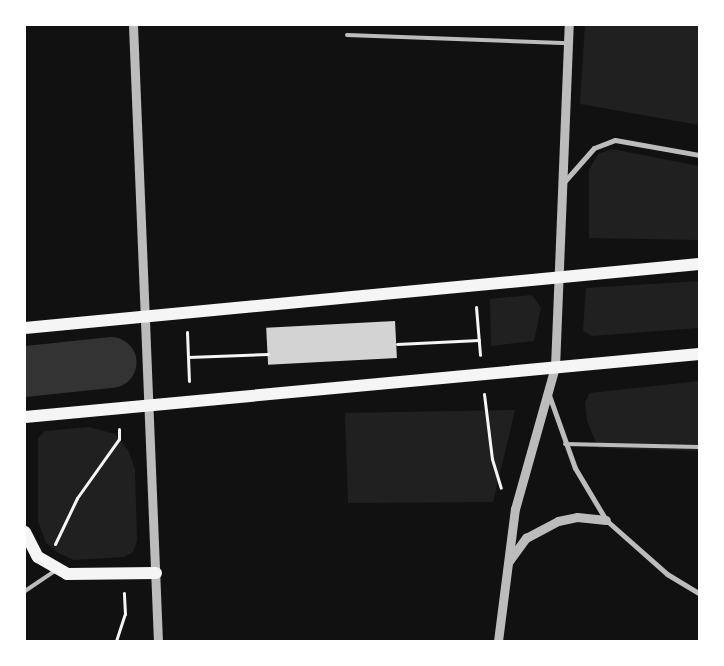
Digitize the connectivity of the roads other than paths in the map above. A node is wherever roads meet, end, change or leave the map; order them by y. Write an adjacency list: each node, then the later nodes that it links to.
1 (133, 25): 9 (street)
2 (569, 25): 4 (street)
3 (347, 35): 4 (lane)
4 (569, 43): 6 (street)
5 (699, 155): 6 (street)
6 (564, 182): 8 (street)
7 (699, 264): 8 (main road)
8 (561, 275): 9 (main road); 12 (street)
9 (146, 316): 10 (main road); 14 (street)
10 (25, 328)
11 (699, 354): 12 (main road)
12 (555, 367): 13 (street); 14 (main road)
13 (547, 390): 16 (street); 20 (street)
14 (149, 407): 15 (main road); 22 (street)
15 (25, 417)
16 (565, 444): 17 (lane); 18 (street)
17 (699, 447)
18 (606, 520): 20 (street); 24 (street)
19 (25, 532): 21 (main road)
20 (509, 562): 26 (street)
21 (51, 568): 22 (main road); 23 (lane)
22 (156, 573): 25 (street)
23 (25, 591)
24 (699, 593)
25 (158, 641)
26 (498, 641)

